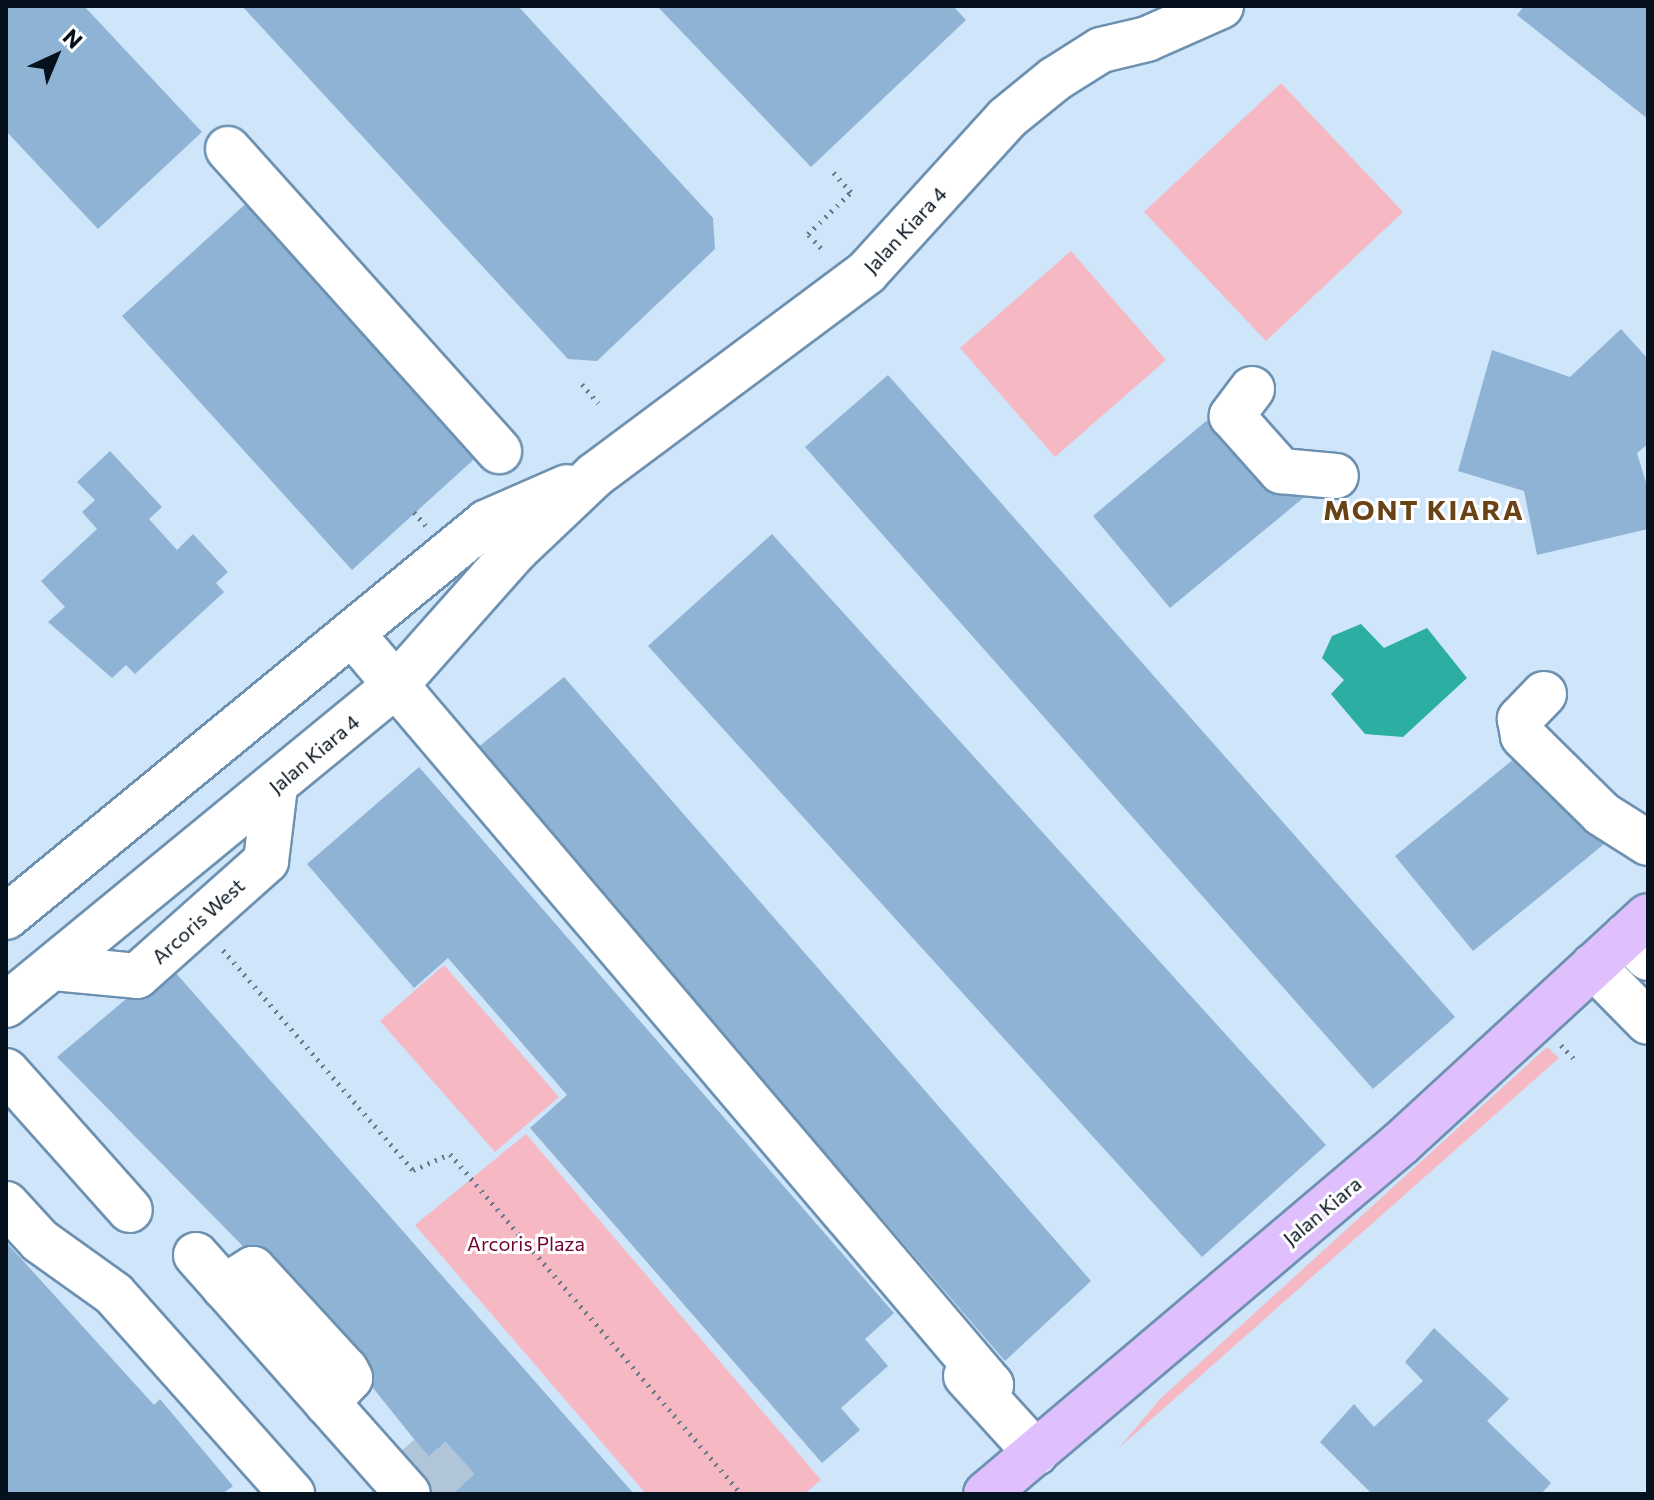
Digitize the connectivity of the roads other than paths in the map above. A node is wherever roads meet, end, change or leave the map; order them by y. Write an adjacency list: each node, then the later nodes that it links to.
1 (1221, 6): 5 (street, Jalan Kiara 4)
2 (228, 149): 4 (street)
3 (1252, 389): 6 (street)
4 (499, 451)
5 (595, 475): 7 (street, Jalan Kiara 4); 8 (street, Jalan Kiara 4)
6 (1336, 476)
7 (355, 637): 8 (street); 12 (street, Jalan Kiara 4)
8 (396, 685): 10 (street, Jalan Kiara 4); 23 (street)
9 (1544, 694): 11 (street)
10 (275, 787): 15 (street, Jalan Kiara 4); 15 (street, Arcoris West)
11 (1648, 843)
12 (6, 917)
13 (1641, 937): 14 (main road, Jalan Kiara)
14 (1593, 966): 17 (street); 24 (main road, Jalan Kiara)
15 (54, 968): 16 (street, Jalan Kiara 4)
16 (6, 1005)
17 (1648, 1022)
18 (6, 1071): 21 (street)
19 (776, 1162): 23 (street)
20 (6, 1204): 25 (street)
21 (130, 1210)
22 (196, 1255): 26 (street)
23 (985, 1397): 24 (street)
24 (1036, 1453): 27 (main road, Jalan Kiara)
25 (292, 1494)
26 (408, 1494)
27 (986, 1494)

